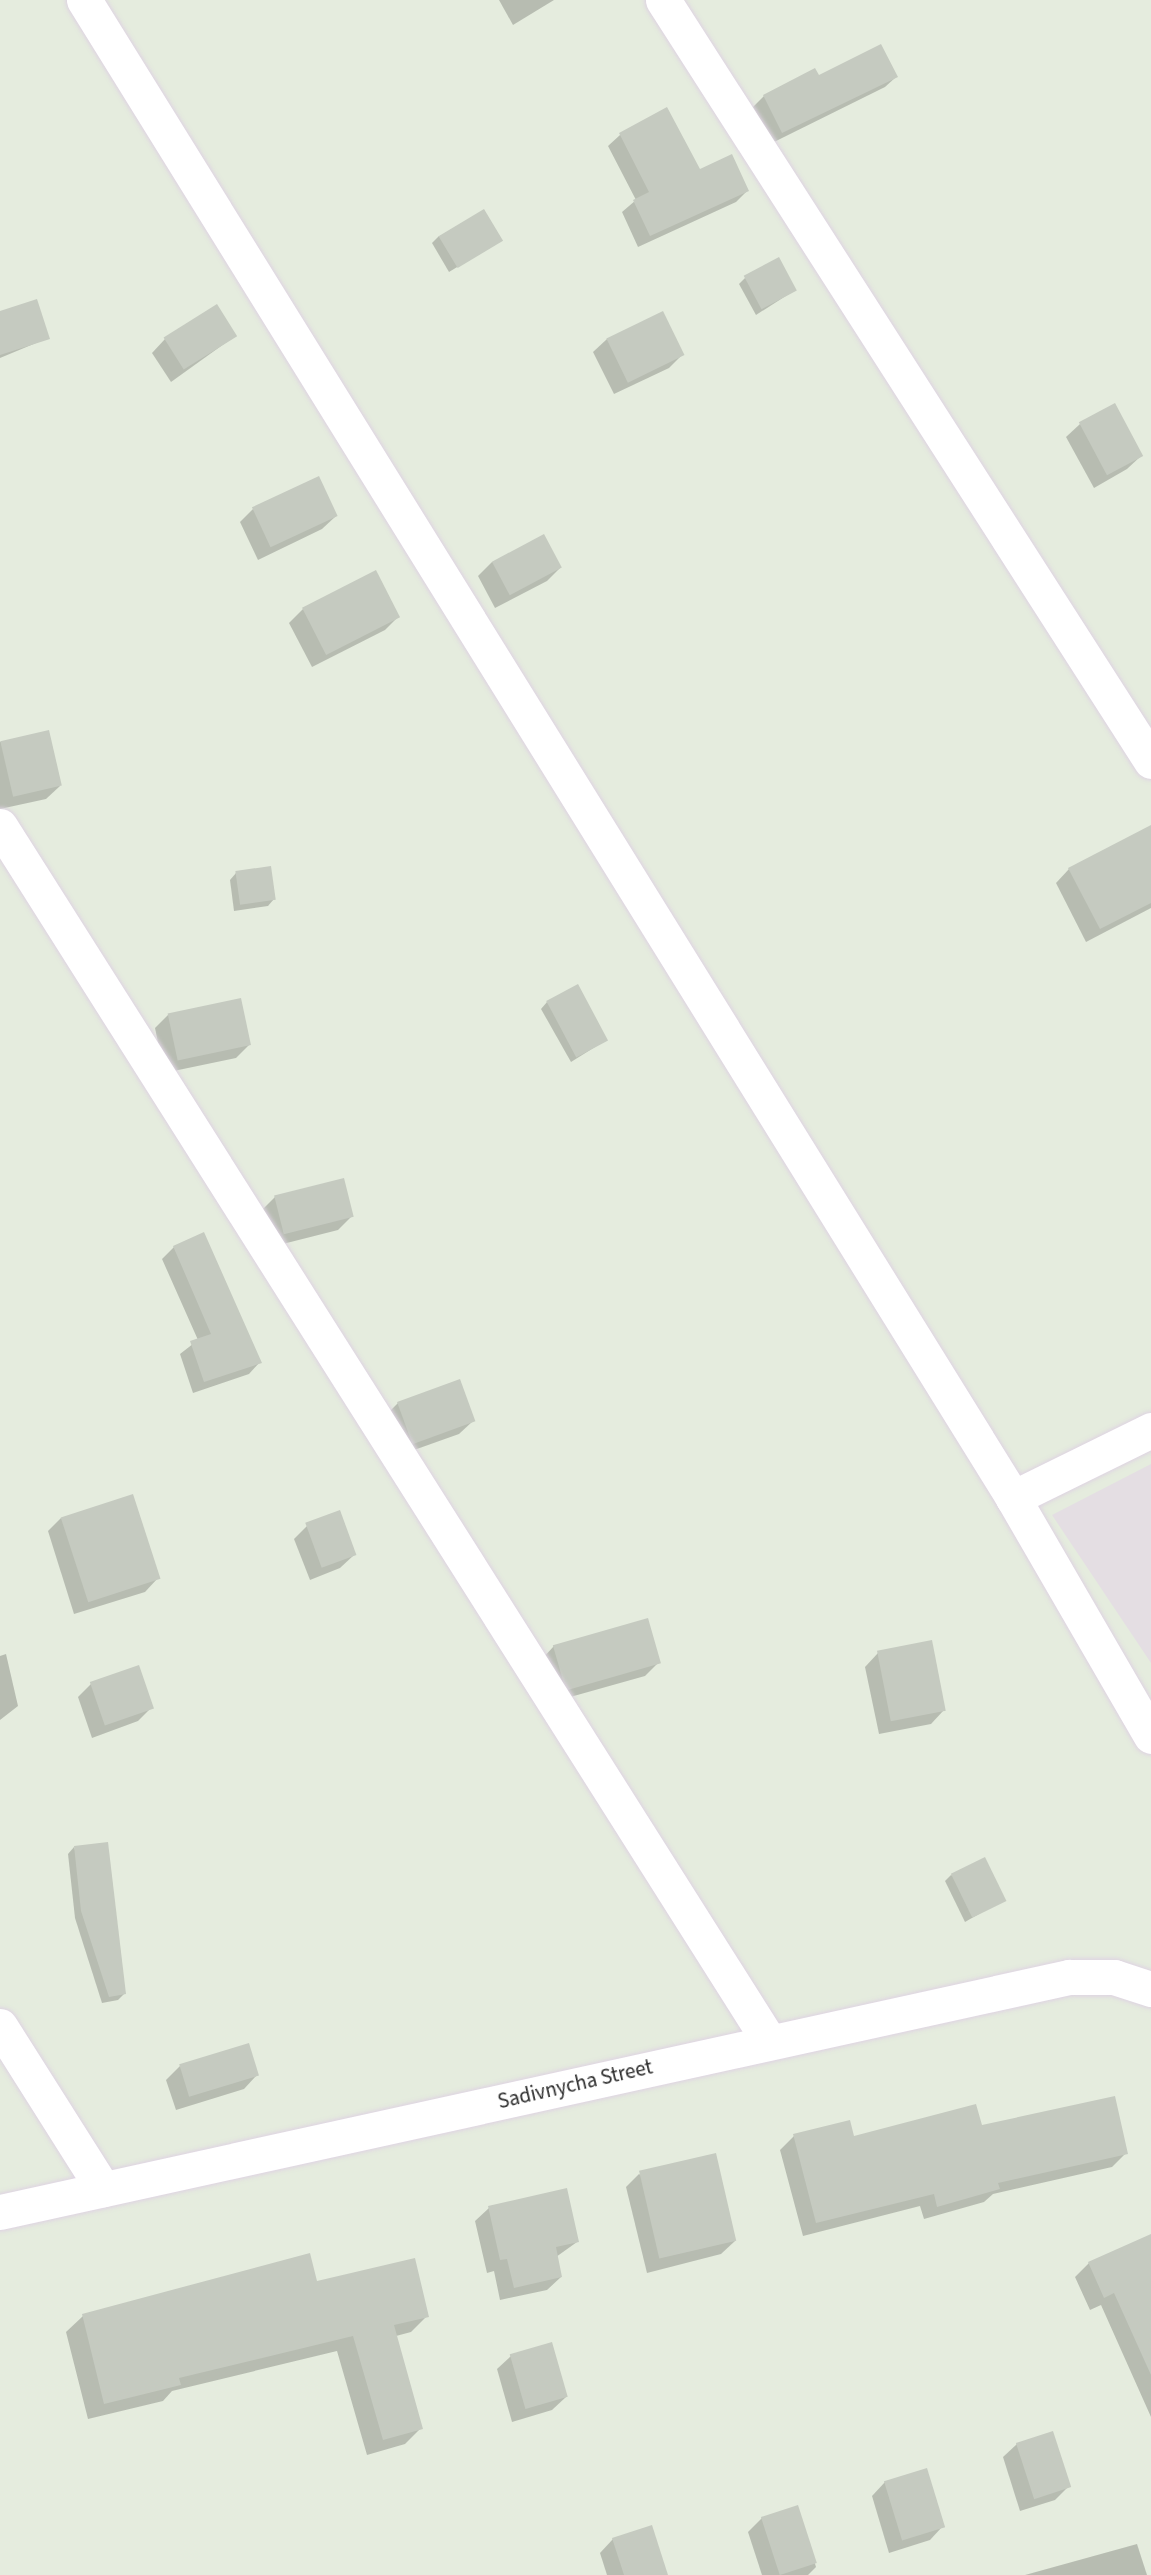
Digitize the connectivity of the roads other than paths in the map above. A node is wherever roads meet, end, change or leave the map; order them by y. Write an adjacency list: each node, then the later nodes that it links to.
1 (84, 0): 6 (street)
2 (663, 0): 3 (street)
3 (1151, 761)
4 (0, 826): 10 (street)
5 (1151, 1430): 6 (street)
6 (1013, 1498): 7 (street)
7 (1151, 1735)
8 (1151, 1989): 10 (street, Sadivnycha Street)
9 (0, 2026): 11 (street)
10 (769, 2041): 11 (street, Sadivnycha Street)
11 (103, 2189): 12 (street, Sadivnycha Street)
12 (0, 2212)

